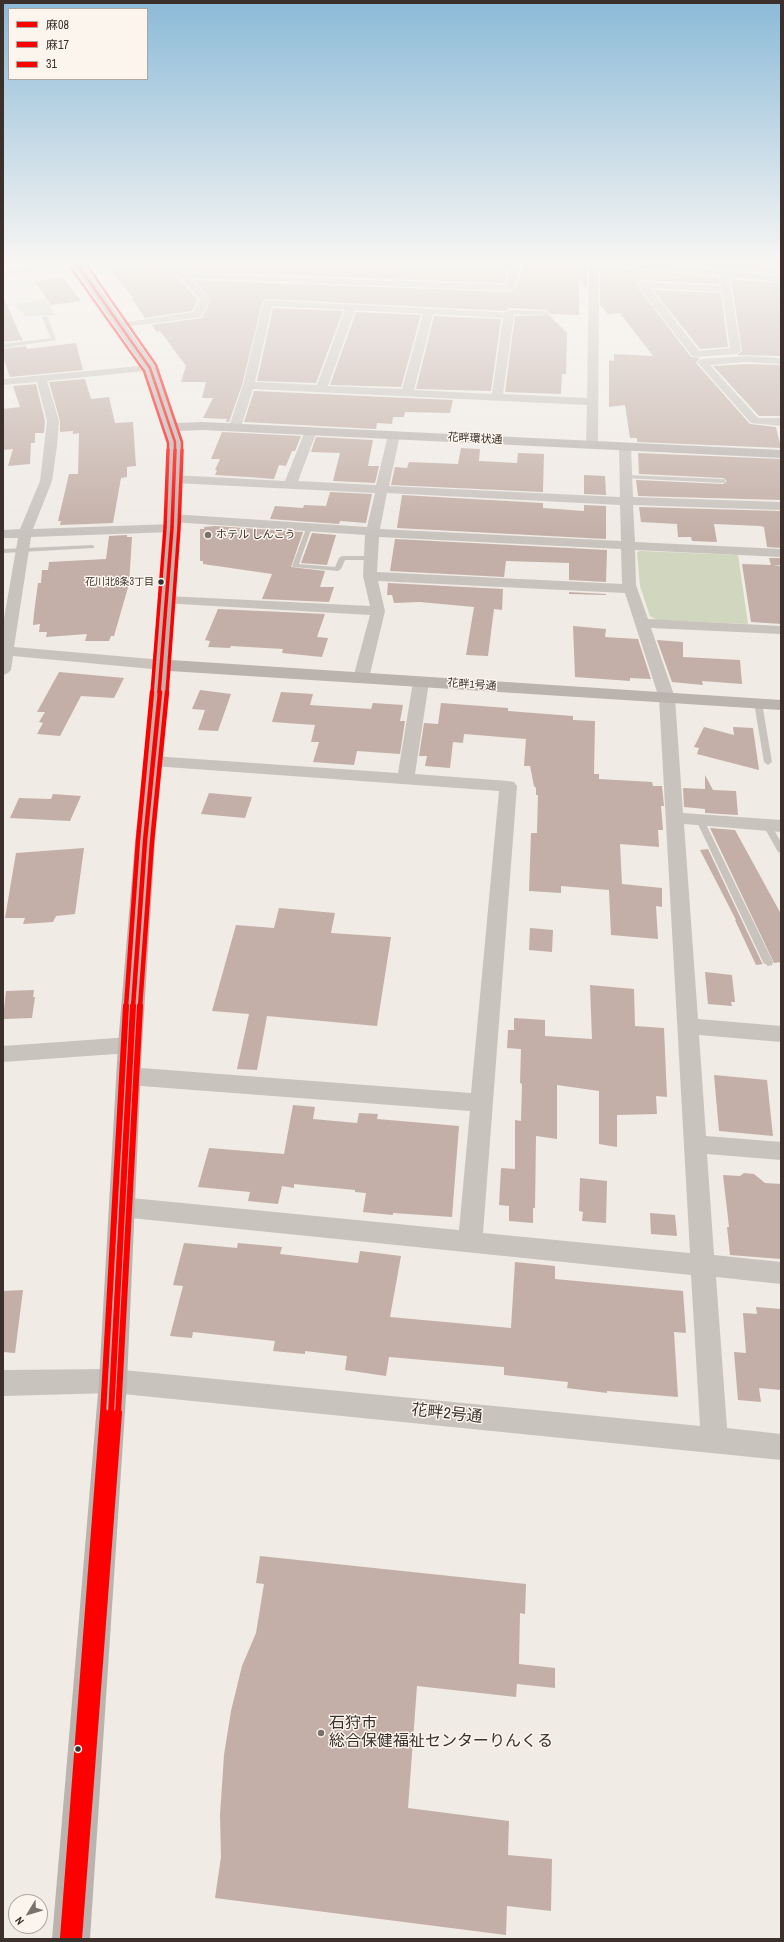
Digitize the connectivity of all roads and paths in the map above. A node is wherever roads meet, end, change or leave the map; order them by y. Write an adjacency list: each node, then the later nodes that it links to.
1 (141, 355): 8 (main road)
2 (256, 355): 11 (street)
3 (334, 355): 12 (street)
4 (418, 355): 13 (street)
5 (503, 355): 14 (street)
6 (593, 355): 15 (street)
7 (781, 361): 16 (street)
8 (150, 368): 9 (street); 17 (main road)
9 (41, 378): 10 (street); 34 (street)
10 (3, 382)
11 (249, 386): 12 (street); 18 (street)
12 (321, 389): 13 (street)
13 (407, 393): 14 (street)
14 (497, 398): 15 (street)
15 (592, 402): 21 (street)
16 (781, 422)
17 (170, 427): 18 (main road, 花畔環状通); 25 (main road)
18 (236, 427): 19 (main road, 花畔環状通)
19 (311, 431): 20 (main road, 花畔環状通); 27 (street)
20 (394, 435): 21 (main road, 花畔環状通); 28 (street)
21 (592, 445): 22 (main road, 花畔環状通)
22 (626, 446): 23 (main road, 花畔環状通); 24 (street)
23 (781, 454)
24 (626, 477): 26 (lane); 29 (street)
25 (174, 479): 27 (street); 31 (main road)
26 (723, 481)
27 (290, 485): 28 (street)
28 (380, 490): 29 (street); 33 (street)
29 (627, 501): 30 (street); 36 (street)
30 (781, 506)
31 (172, 523): 32 (street); 34 (street); 44 (main road)
32 (309, 527): 33 (street); 41 (lane)
33 (372, 532): 36 (street); 41 (street)
34 (25, 533): 35 (street); 38 (street)
35 (3, 534)
36 (628, 545): 40 (street); 43 (street)
37 (92, 546): 38 (lane)
38 (22, 550): 39 (lane); 48 (street)
39 (3, 551)
40 (781, 553)
41 (371, 558): 42 (street)
42 (370, 576): 43 (street); 45 (street)
43 (630, 589): 46 (street)
44 (167, 600): 45 (street); 49 (main road)
45 (378, 611): 51 (street)
46 (642, 623): 47 (street); 53 (street)
47 (781, 630)
48 (7, 651): 49 (street); 50 (street)
49 (163, 665): 51 (main road, 花畔1号通); 56 (main road)
50 (3, 670)
51 (361, 678): 52 (main road, 花畔1号通)
52 (421, 682): 53 (main road, 花畔1号通); 58 (street)
53 (667, 698): 54 (main road, 花畔1号通); 59 (street)
54 (758, 703): 55 (main road, 花畔1号通); 57 (lane)
55 (781, 705)
56 (153, 760): 58 (street); 66 (main road)
57 (768, 762)
58 (406, 779): 69 (street)
59 (675, 818): 60 (street); 64 (street)
60 (700, 820): 61 (street); 63 (lane)
61 (774, 825): 62 (lane)
62 (781, 850)
63 (768, 962)
64 (688, 1026): 65 (street); 70 (street)
65 (781, 1034)
66 (130, 1045): 67 (street); 68 (main road)
67 (3, 1054)
68 (128, 1076): 69 (street); 72 (main road)
69 (482, 1103): 73 (street)
70 (695, 1144): 71 (street); 74 (street)
71 (781, 1151)
72 (122, 1207): 73 (street); 76 (main road)
73 (470, 1242): 74 (street)
74 (703, 1266): 75 (street); 78 (street)
75 (781, 1273)
76 (113, 1381): 77 (street, 花畔2号通); 78 (street, 花畔2号通); 80 (main road)
77 (3, 1383)
78 (714, 1440): 79 (street, 花畔2号通)
79 (781, 1447)
80 (71, 1939)

